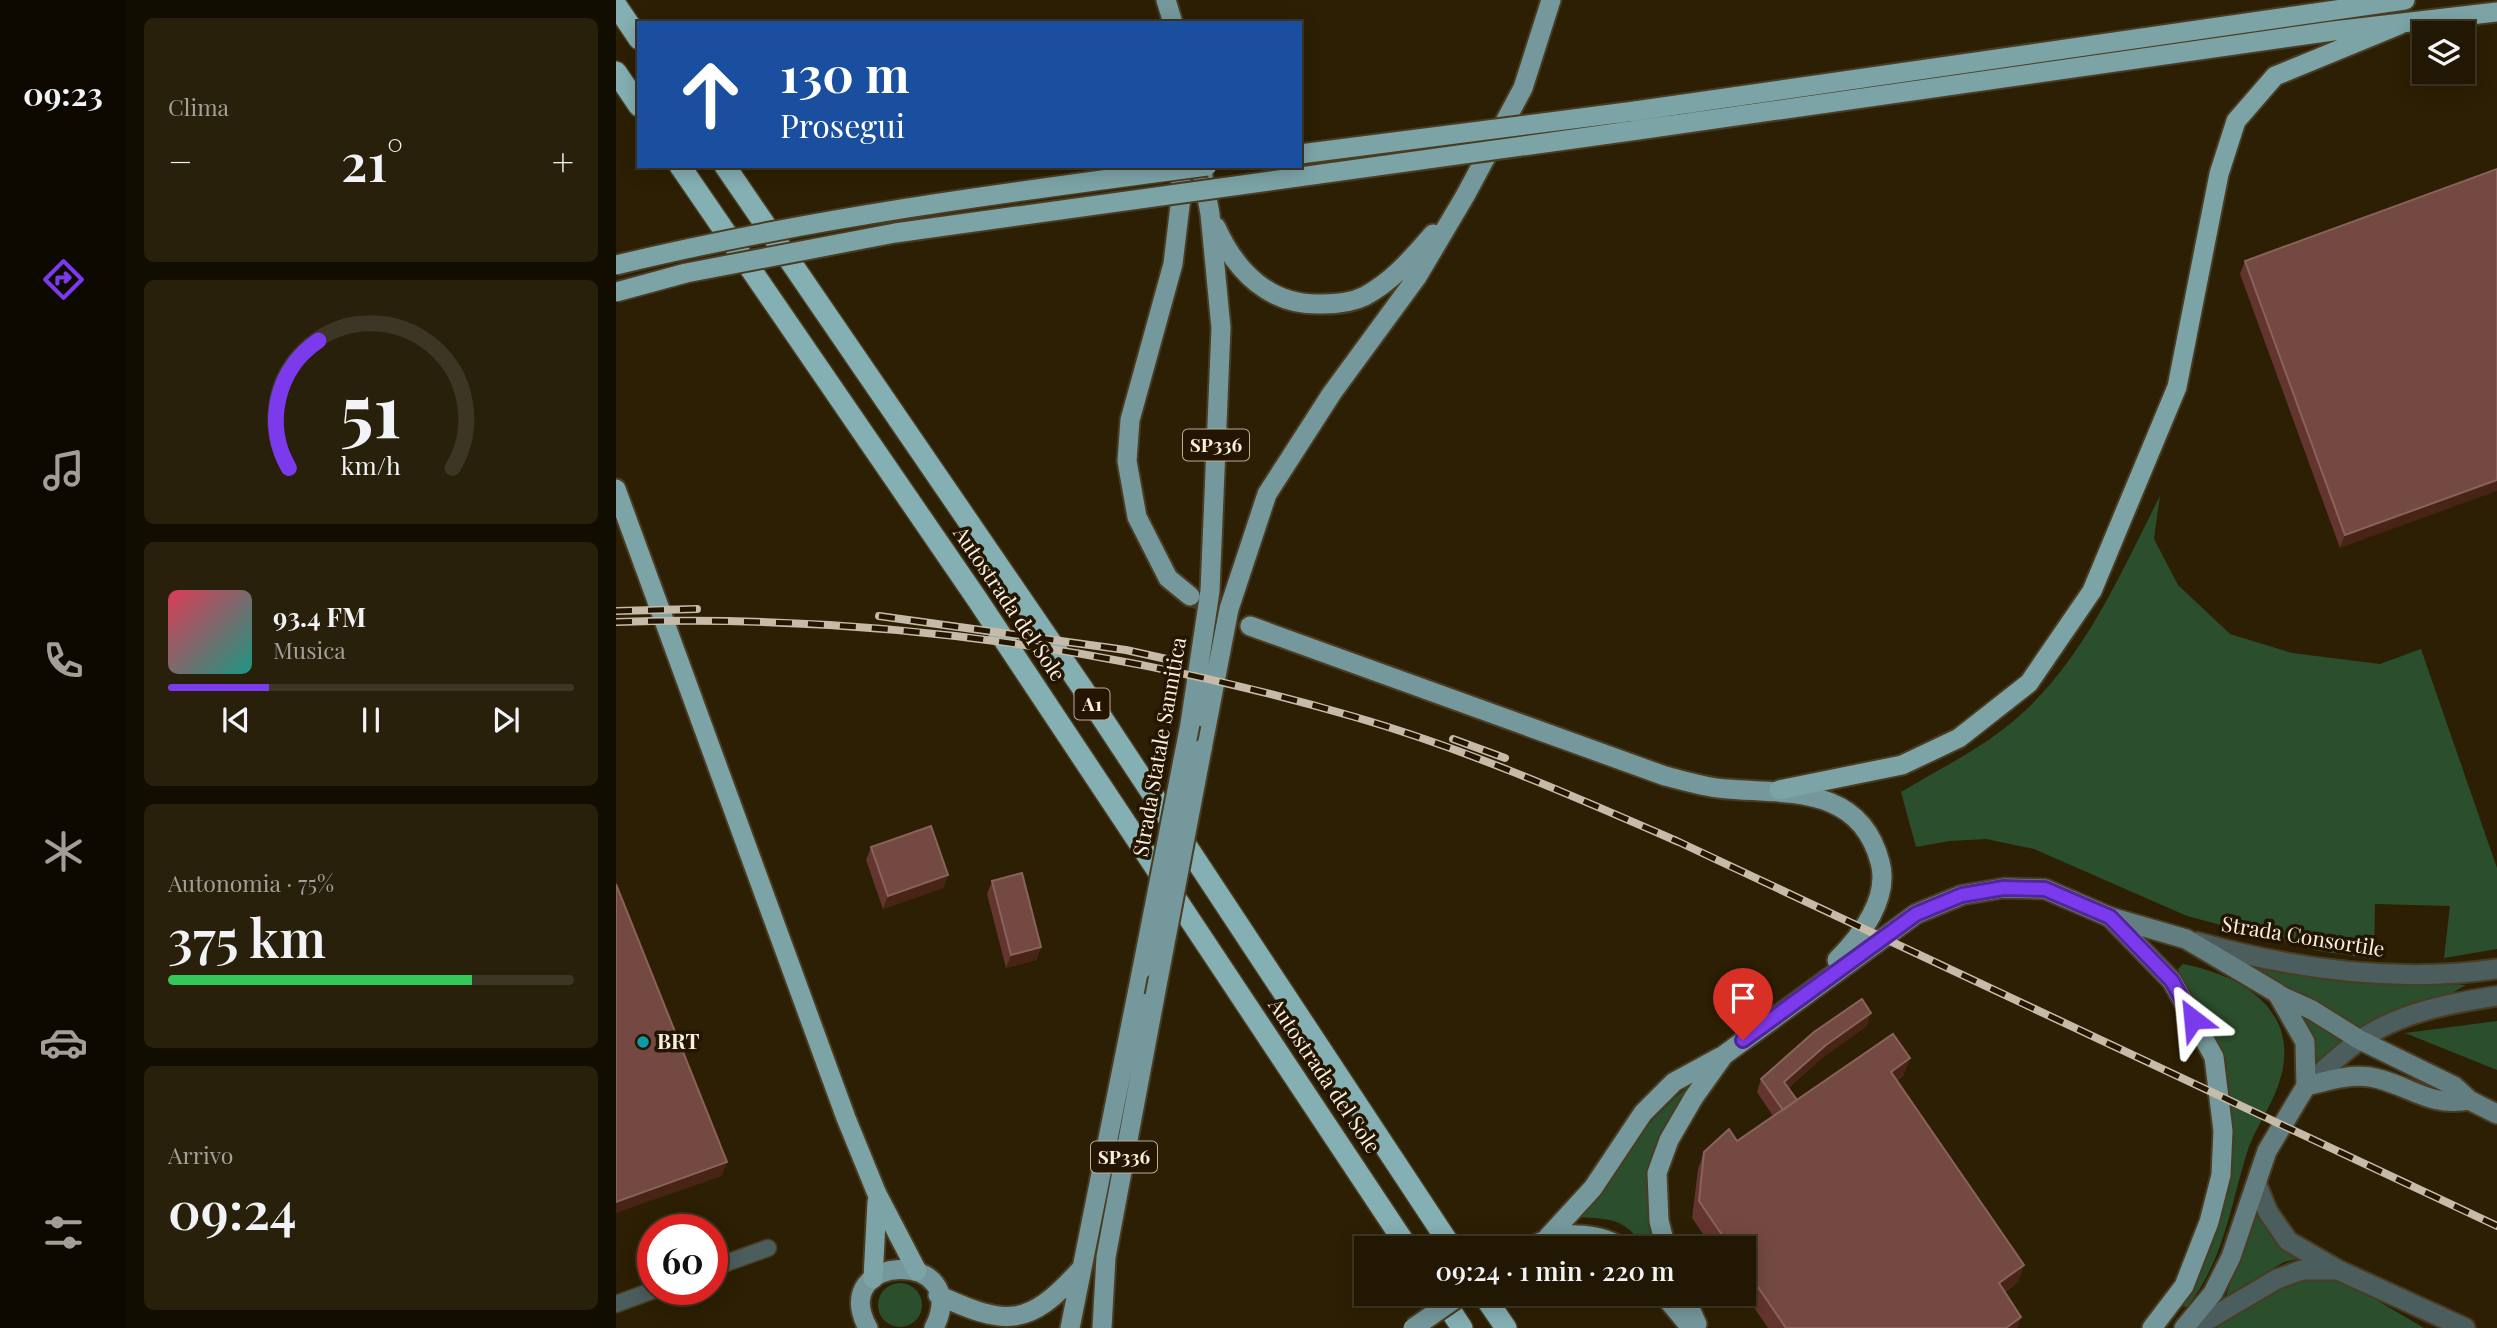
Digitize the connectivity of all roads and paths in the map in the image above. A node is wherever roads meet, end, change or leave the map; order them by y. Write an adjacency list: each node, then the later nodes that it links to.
1 (1166, 0): 6 (main road)
2 (1551, 0): 18 (main road)
3 (2405, 0): 11 (highway)
4 (616, 5): 8 (highway)
5 (2497, 12): 7 (highway)
6 (1172, 21)
7 (2399, 25): 11 (highway); 27 (highway)
8 (637, 36)
9 (616, 72): 10 (highway)
10 (637, 103)
11 (1636, 120): 12 (highway, bridge); 21 (highway, bridge)
12 (1302, 154)
13 (681, 168): 41 (highway, Autostrada del Sole / A1)
14 (726, 168): 42 (highway, Autostrada del Sole / A1)
15 (1179, 168): 25 (main road)
16 (1193, 168): 20 (highway, bridge)
17 (1201, 168): 19 (main road, Strada Statale Sannitica / SP336)
18 (1465, 196): 19 (main road, SP336); 60 (main road, Strada Statale Sannitica / SP336, bridge)
19 (1210, 214): 47 (main road, Strada Statale Sannitica / SP336, bridge)
20 (616, 265)
21 (616, 292)
22 (616, 489): 24 (highway)
23 (616, 527): 24 (highway)
24 (651, 587): 40 (highway)
25 (1190, 596)
26 (1250, 626): 27 (main road)
27 (1779, 790): 33 (main road)
28 (2110, 917): 29 (main road); 33 (main road); 68 (main road)
29 (2186, 939): 30 (street, Strada Consortile); 31 (main road)
30 (2497, 969)
31 (2277, 993): 34 (main road); 36 (main road)
32 (2497, 996): 34 (street)
33 (1801, 998): 35 (main road)
34 (2360, 1040): 36 (street); 37 (main road)
35 (1724, 1055): 43 (main road); 44 (main road)
36 (2305, 1086): 37 (main road); 39 (main road)
37 (2469, 1100): 38 (main road)
38 (2497, 1114)
39 (2257, 1185): 48 (street); 69 (main road)
40 (877, 1194): 49 (highway); 50 (highway)
41 (1400, 1236)
42 (1444, 1236)
43 (1546, 1236)
44 (1663, 1236)
45 (768, 1248): 46 (street)
46 (728, 1262)
47 (1083, 1267): 51 (main road); 62 (main road, Strada Statale Sannitica / SP336)
48 (2338, 1270): 70 (street); 71 (street)
49 (918, 1271): 50 (main road); 51 (main road)
50 (873, 1279): 59 (main road)
51 (938, 1295): 61 (main road)
52 (637, 1296): 53 (street)
53 (616, 1304)
54 (1445, 1306): 63 (main road, bridge)
55 (1448, 1306): 64 (highway)
56 (1491, 1306): 65 (highway)
57 (1673, 1306): 66 (main road)
58 (1689, 1306): 67 (main road)
59 (864, 1324)
60 (1105, 1325)
61 (933, 1328)
62 (1070, 1328)
63 (1413, 1328)
64 (1462, 1328)
65 (1506, 1328)
66 (1691, 1328)
67 (1698, 1328)
68 (2152, 1328)
69 (2184, 1328)
70 (2194, 1328)
71 (2465, 1328)

